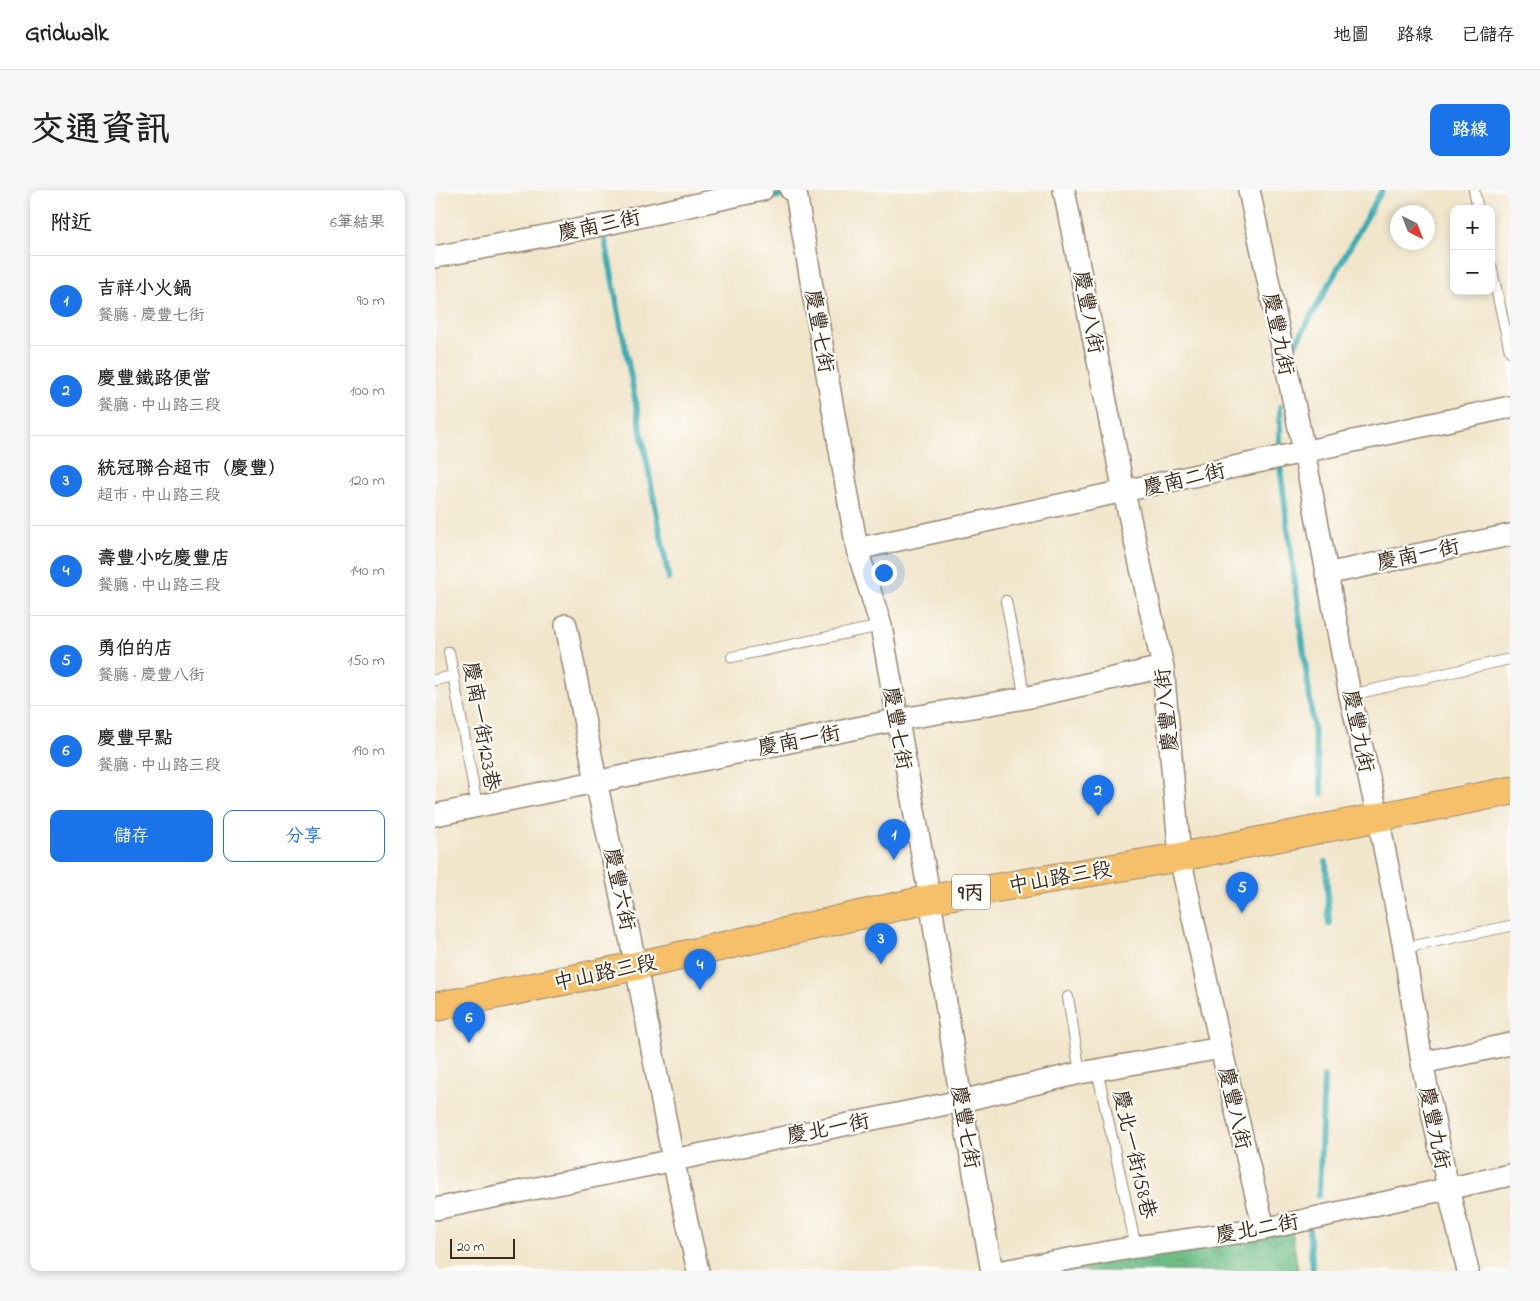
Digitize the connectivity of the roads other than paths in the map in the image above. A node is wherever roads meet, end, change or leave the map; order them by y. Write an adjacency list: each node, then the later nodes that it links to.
1 (762, 190): 7 (street, 慶南三街)
2 (791, 190): 14 (street, 慶豐七街)
3 (1065, 190): 12 (street, 慶豐八街)
4 (1249, 190): 11 (street, 慶豐九街)
5 (1474, 190): 6 (lane)
6 (1477, 205)
7 (435, 257)
8 (1495, 284): 9 (lane)
9 (1510, 351)
10 (1510, 407): 11 (street, 慶南二街)
11 (1304, 451): 12 (street, 慶南二街); 15 (street, 慶豐九街)
12 (1124, 492): 14 (street, 慶南二街); 22 (street, 慶豐八街)
13 (1510, 535): 15 (street, 慶南一街)
14 (857, 549): 18 (street, 慶豐七街)
15 (1326, 574): 25 (street, 慶豐九街)
16 (1006, 601): 26 (lane)
17 (566, 625): 28 (street, 慶豐六街)
18 (881, 626): 20 (lane); 27 (street, 慶豐七街)
19 (449, 652): 23 (lane, 慶南一街123巷)
20 (732, 657)
21 (1510, 659): 25 (lane)
22 (1163, 667): 26 (street, 慶南一街); 33 (street, 慶豐八街)
23 (453, 676): 24 (lane); 30 (lane, 慶南一街123巷)
24 (435, 680)
25 (1351, 695): 32 (street, 慶豐九街)
26 (1025, 698): 27 (street, 慶南一街)
27 (896, 720): 28 (street, 慶南一街); 34 (street, 慶豐七街)
28 (596, 781): 30 (street, 慶南一街); 37 (street, 慶豐六街)
29 (1510, 791): 32 (main road, 中山路三段 / 9丙)
30 (477, 806): 31 (street, 慶南一街)
31 (435, 814)
32 (1378, 816): 33 (main road, 中山路三段 / 9丙); 36 (street, 慶豐九街)
33 (1180, 857): 34 (main road, 中山路三段 / 9丙); 41 (street, 慶豐八街)
34 (929, 899): 37 (main road, 中山路三段 / 9丙); 44 (street, 慶豐七街)
35 (1510, 926): 36 (lane)
36 (1404, 948): 42 (street, 慶豐九街)
37 (636, 966): 39 (main road, 中山路三段 / 9丙); 45 (street, 慶豐六街)
38 (1068, 997): 43 (lane, 慶北一街158巷)
39 (435, 1006)
40 (1510, 1044): 42 (street)
41 (1221, 1048): 43 (street, 慶北一街); 49 (street, 慶豐八街)
42 (1422, 1063): 47 (street, 慶豐九街)
43 (1088, 1072): 44 (street, 慶北一街); 50 (lane, 慶北一街158巷)
44 (961, 1101): 45 (street, 慶北一街); 52 (street, 慶豐七街)
45 (673, 1160): 48 (street, 慶北一街); 51 (street, 慶豐六街)
46 (1510, 1175): 47 (street, 慶北二街)
47 (1448, 1188): 49 (street, 慶北二街); 54 (street, 慶豐九街)
48 (435, 1210)
49 (1264, 1229): 50 (street, 慶北二街)
50 (1136, 1247): 53 (street, 慶北二街)
51 (698, 1271)
52 (992, 1271)
53 (1003, 1271)
54 (1468, 1271)

